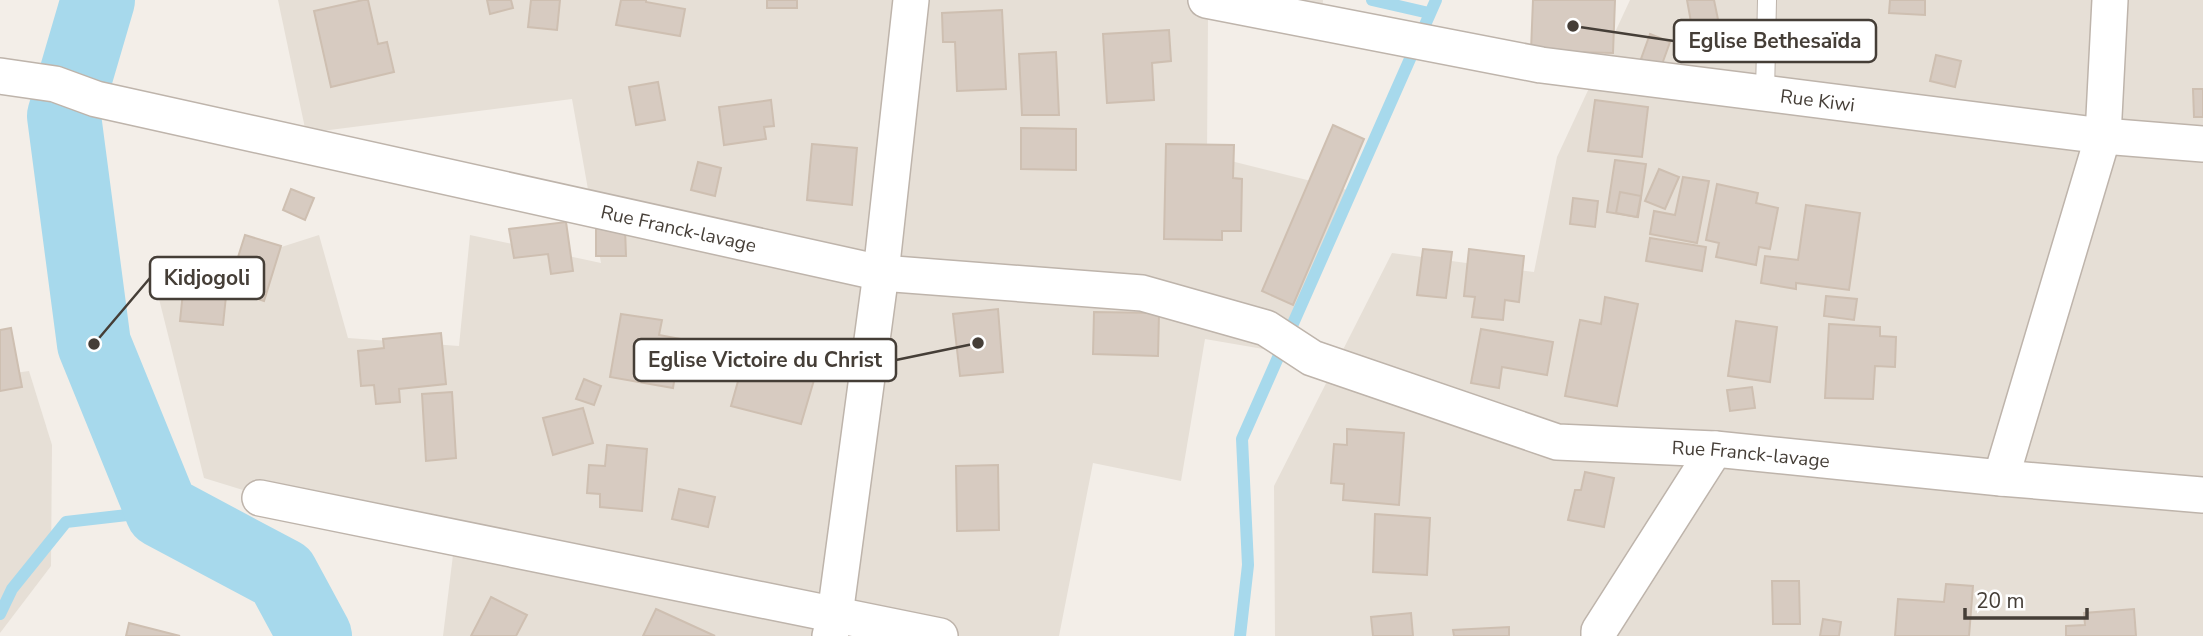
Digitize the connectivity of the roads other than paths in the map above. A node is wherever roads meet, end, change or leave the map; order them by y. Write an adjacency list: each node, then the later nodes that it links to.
1 (911, 0): 10 (street)
2 (1206, 0): 5 (street)
3 (1767, 0): 7 (lane)
4 (2110, 0): 8 (street)
5 (1319, 11): 7 (street, Rue Kiwi)
6 (0, 76): 10 (street, Rue Franck-lavage)
7 (1765, 93): 8 (street, Rue Kiwi)
8 (2103, 136): 9 (street, Rue Kiwi); 12 (street)
9 (2203, 144)
10 (881, 273): 11 (street, Rue Franck-lavage); 15 (street)
11 (1715, 449): 12 (street, Rue Franck-lavage); 17 (street)
12 (2001, 478): 13 (street, Rue Franck-lavage)
13 (2203, 495)
14 (260, 498): 15 (street)
15 (833, 626): 16 (street)
16 (940, 636)
17 (1599, 636)

